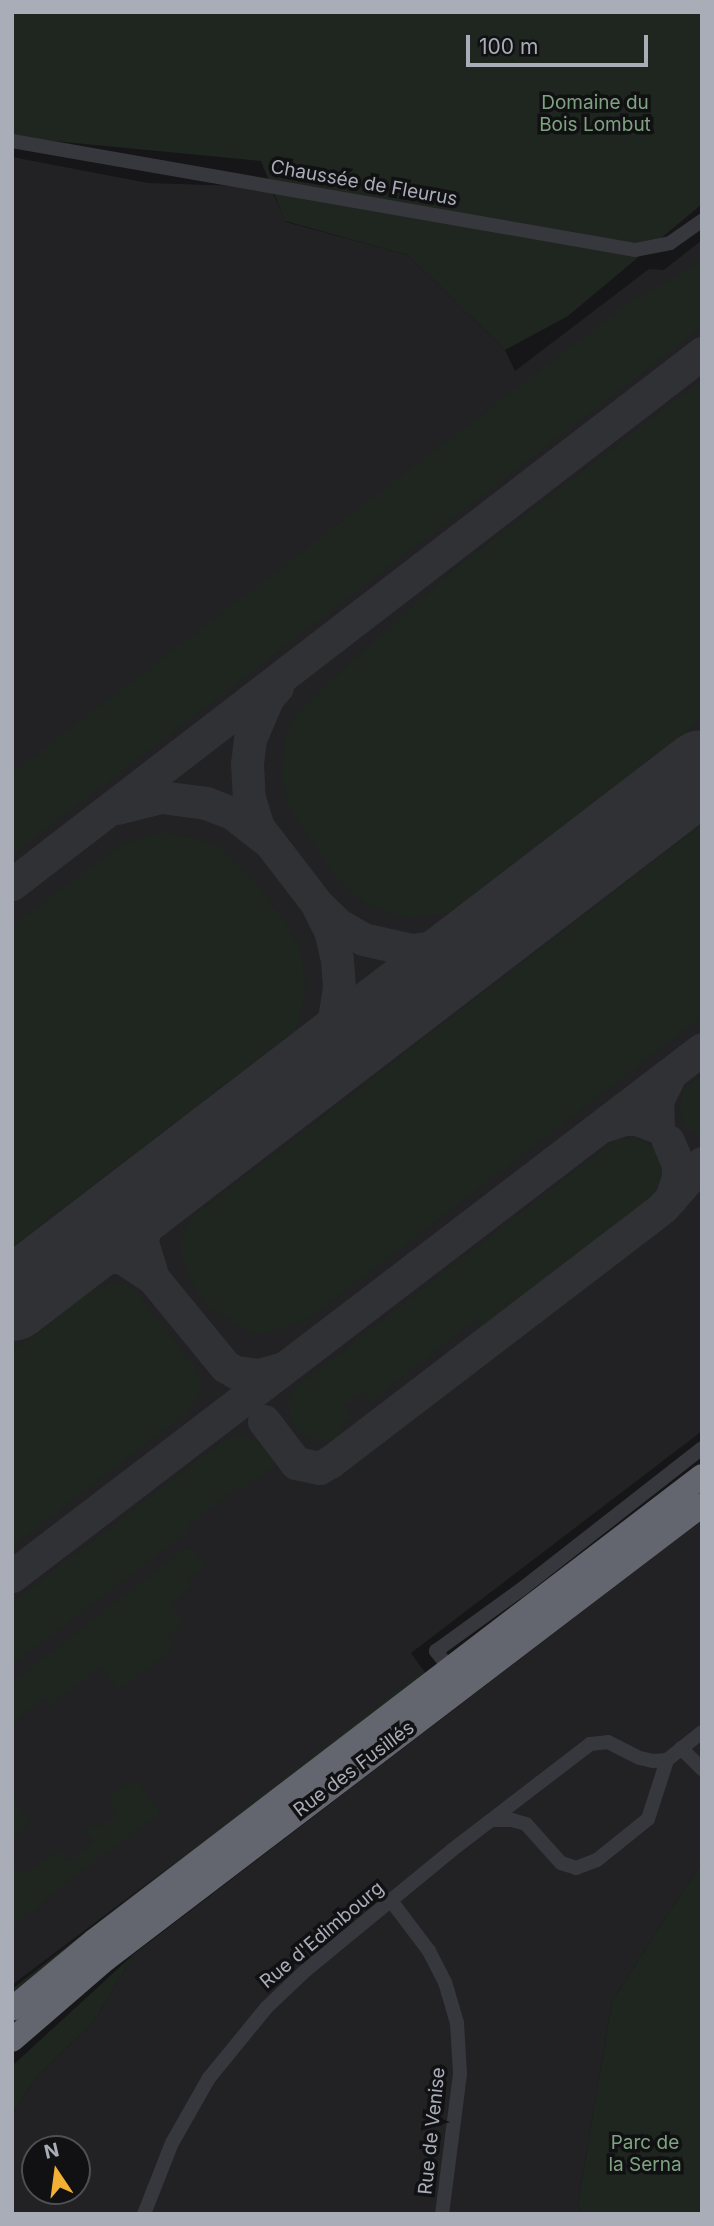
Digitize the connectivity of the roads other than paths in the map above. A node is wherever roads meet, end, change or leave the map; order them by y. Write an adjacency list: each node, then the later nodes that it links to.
1 (12, 141): 2 (street, Chaussée de Fleurus)
2 (702, 221)
3 (702, 1448): 6 (street)
4 (702, 1476): 6 (highway, Rue des Fusillés)
5 (702, 1505): 14 (highway, Rue des Fusillés)
6 (443, 1660): 13 (highway, Rue des Fusillés)
7 (702, 1732): 8 (street)
8 (681, 1748): 9 (street); 10 (street)
9 (667, 1760): 11 (street, Rue d'Edimbourg); 11 (street)
10 (702, 1769)
11 (492, 1820): 12 (street, Rue d'Edimbourg)
12 (392, 1902): 15 (street, Rue d'Edimbourg); 16 (street, Rue de Venise)
13 (12, 2009)
14 (12, 2040)
15 (145, 2214)
16 (442, 2214)

